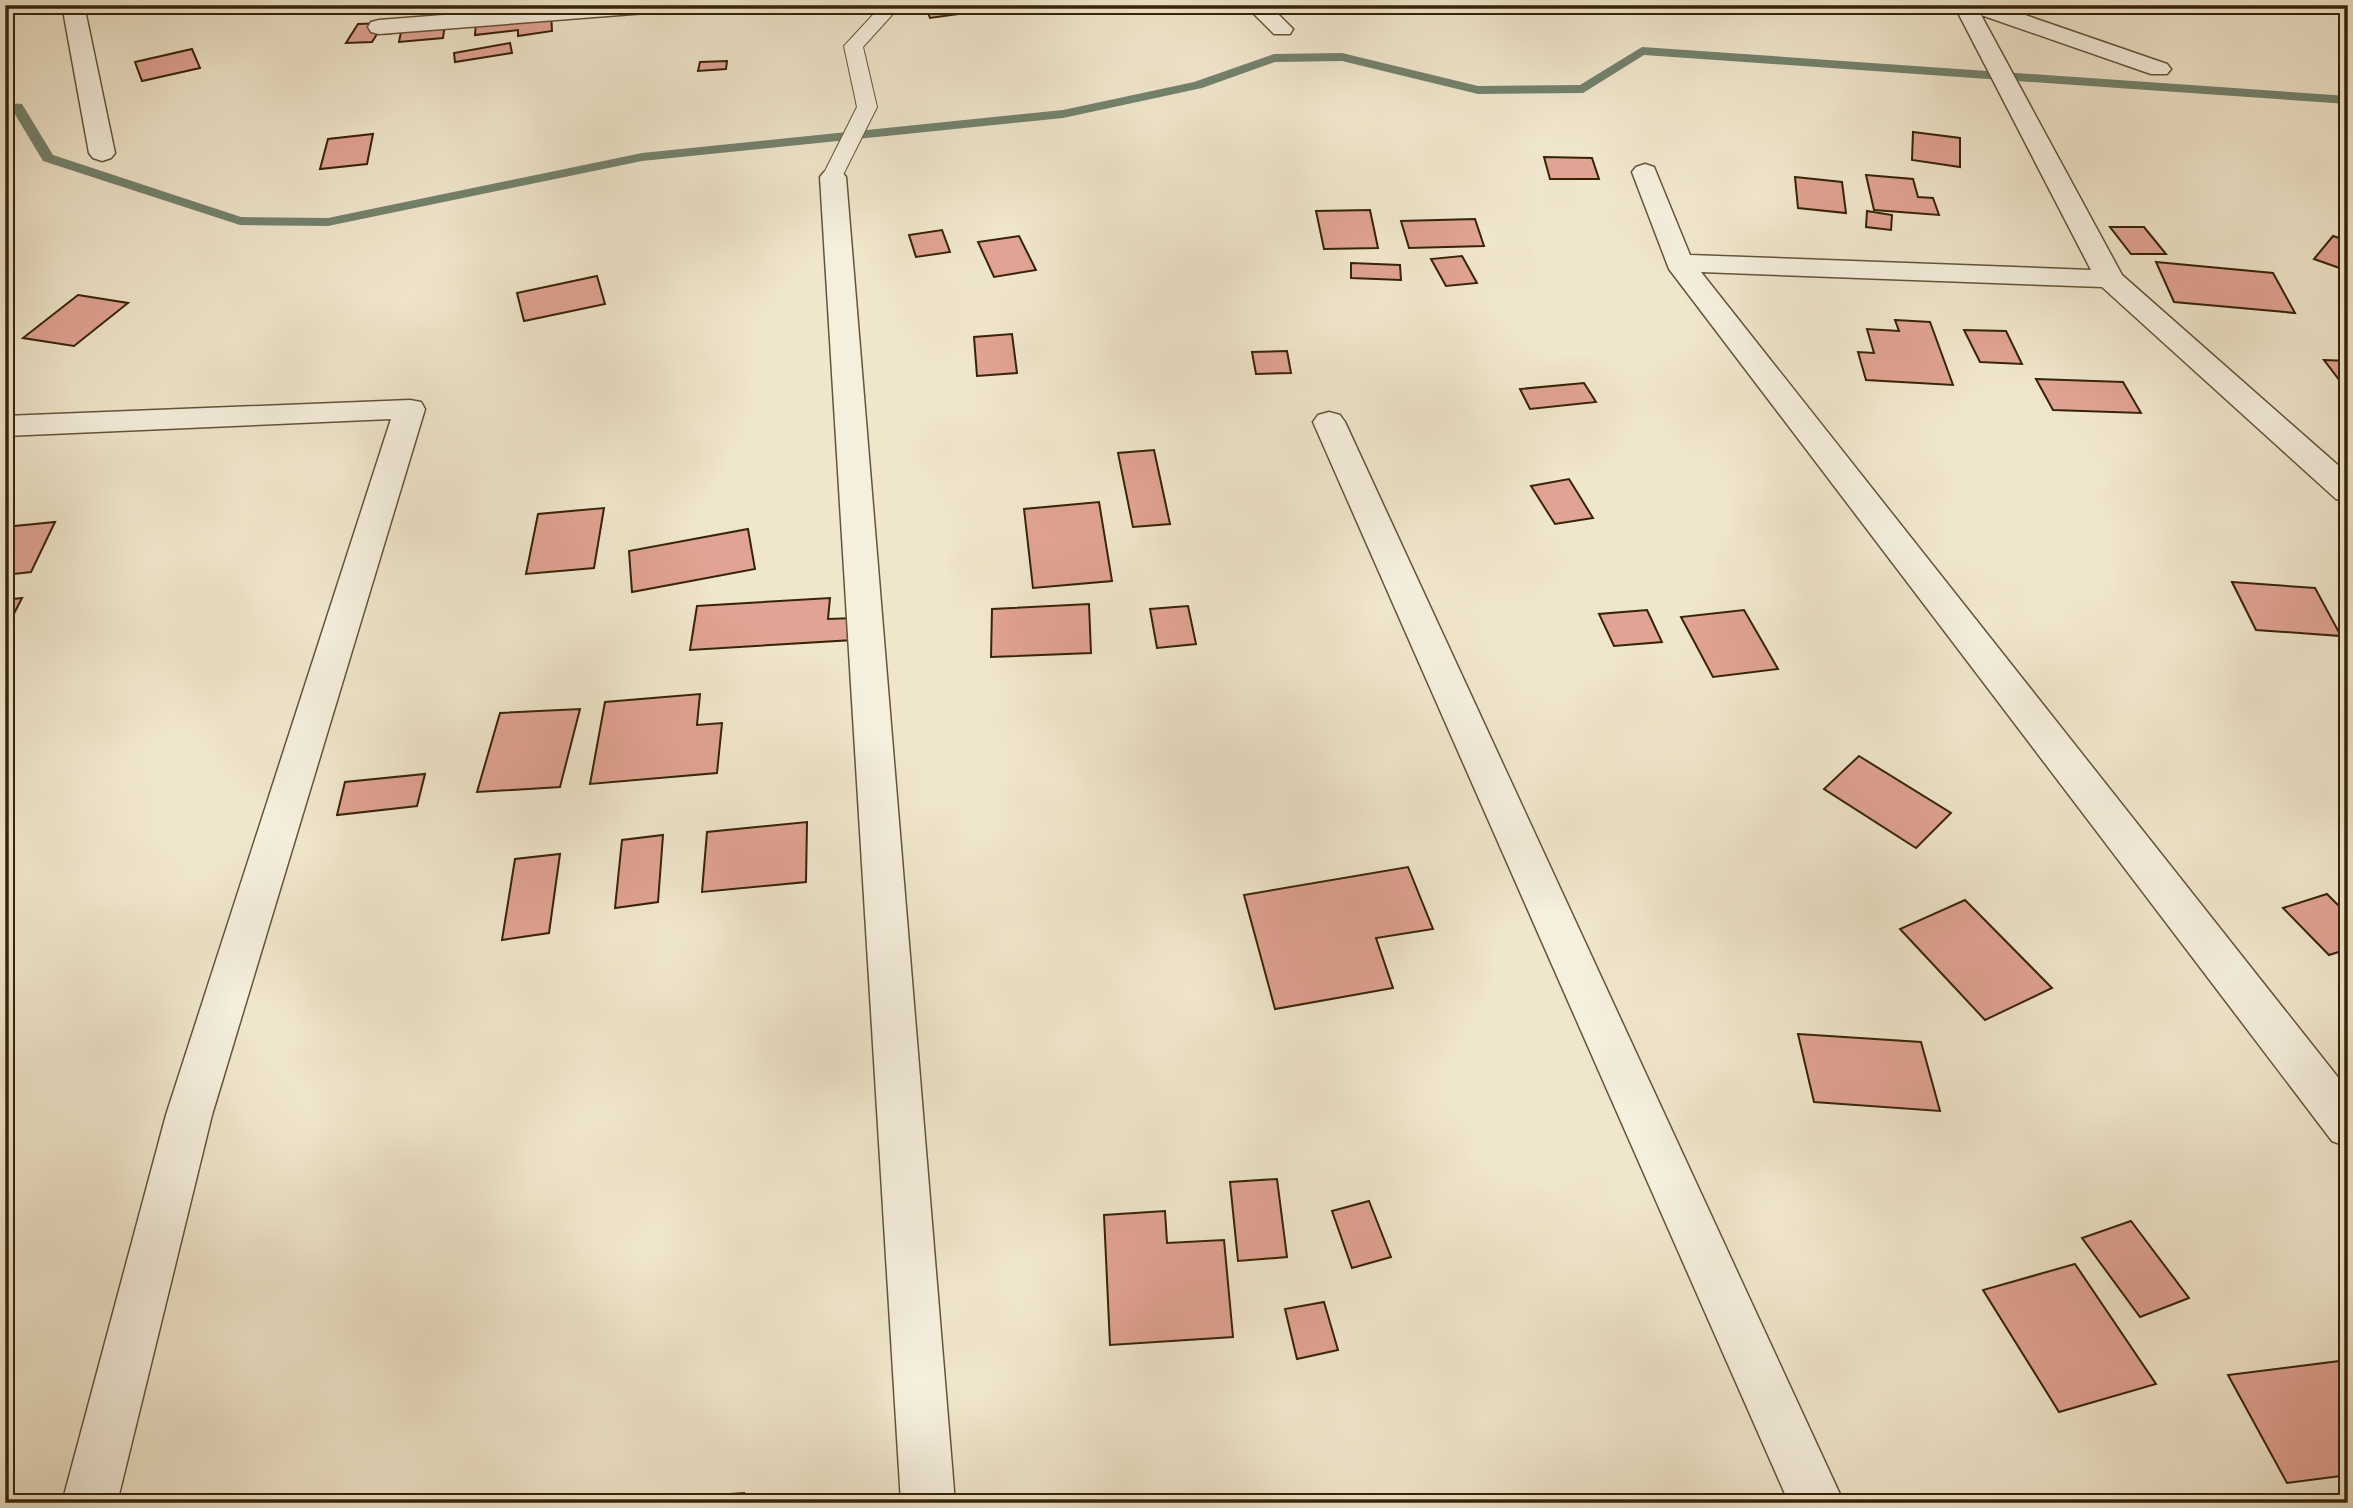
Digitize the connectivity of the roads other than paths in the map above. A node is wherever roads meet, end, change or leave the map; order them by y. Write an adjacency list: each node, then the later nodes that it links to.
1 (73, 5): 11 (street)
2 (659, 5): 7 (street)
3 (892, 5): 13 (lane)
4 (1256, 5): 9 (street)
5 (1965, 5): 15 (street)
6 (1974, 5): 10 (street)
7 (518, 10): 8 (street)
8 (380, 27)
9 (1282, 29)
10 (2159, 69)
11 (102, 153)
12 (1644, 172): 14 (street)
13 (833, 177): 21 (street)
14 (1679, 262): 15 (street); 19 (street)
15 (2110, 279): 18 (street)
16 (1329, 422): 22 (street)
17 (5, 426): 20 (street)
18 (2348, 492)
19 (2348, 1126)
20 (89, 1503)
21 (928, 1503)
22 (1817, 1503)

